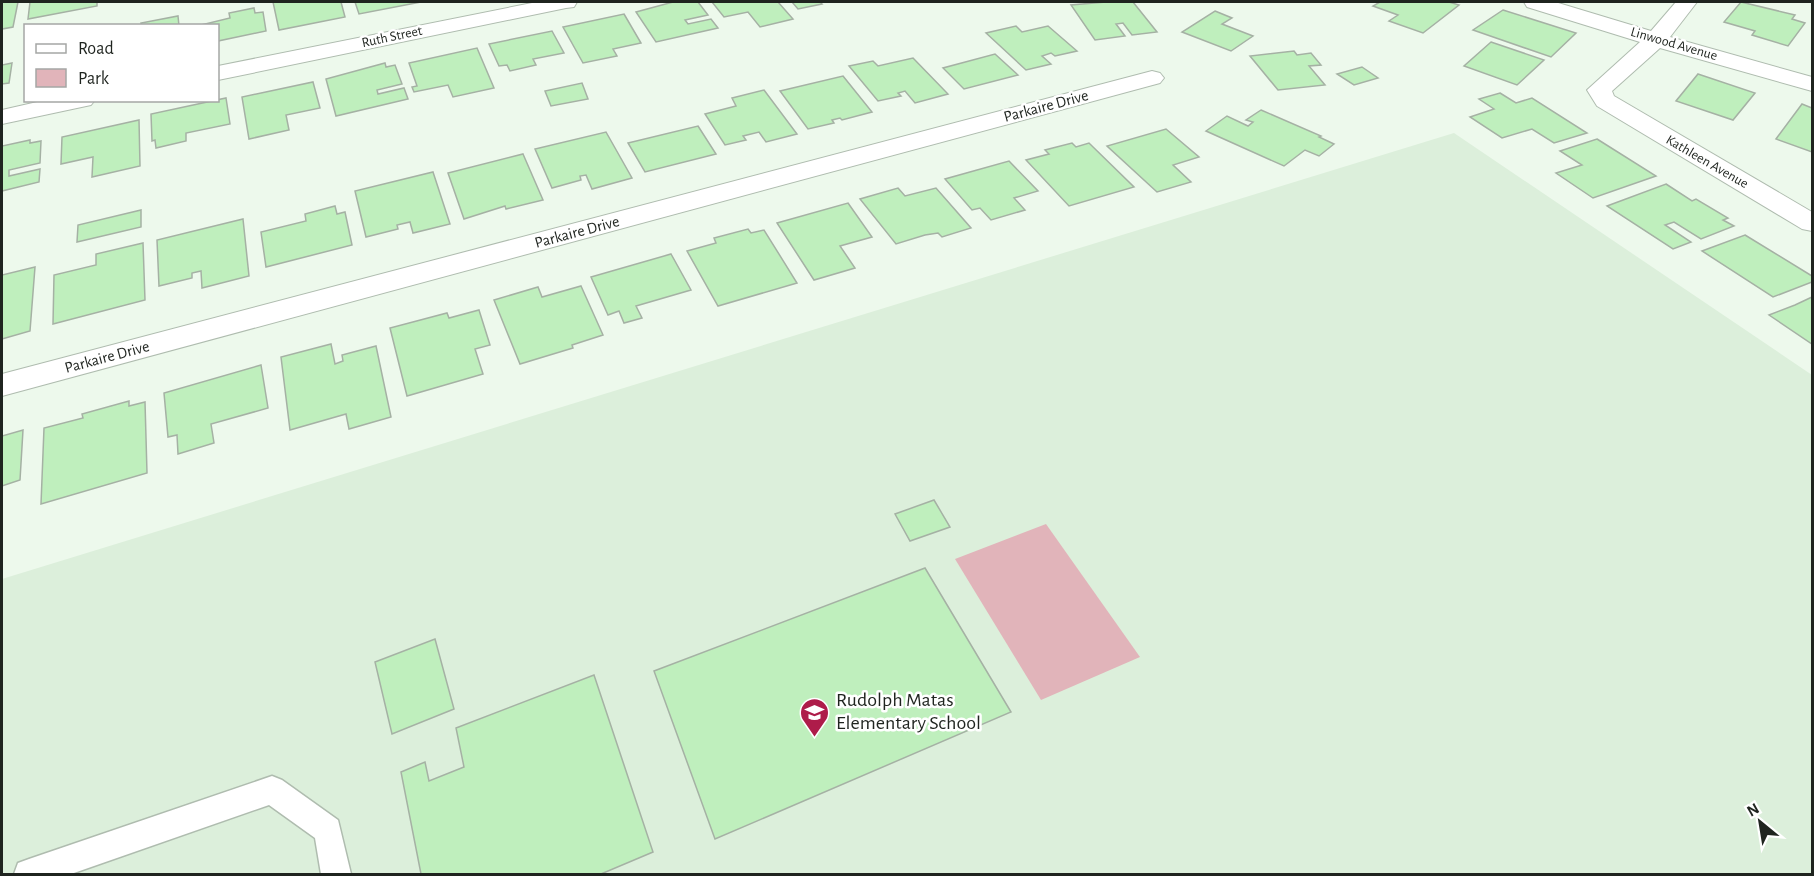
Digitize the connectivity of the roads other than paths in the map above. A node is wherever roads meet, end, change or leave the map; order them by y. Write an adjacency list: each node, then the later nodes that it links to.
1 (566, 2): 5 (street, Ruth Street)
2 (1535, 2): 4 (street, Linwood Avenue)
3 (1687, 2): 4 (street)
4 (1656, 40): 7 (street, Linwood Avenue); 10 (street, Kathleen Avenue)
5 (219, 73)
6 (1152, 78): 11 (street, Parkaire Drive)
7 (1812, 84)
8 (73, 102): 9 (street)
9 (2, 117)
10 (1812, 223)
11 (2, 385)
12 (29, 874): 13 (lane)
13 (336, 874)

